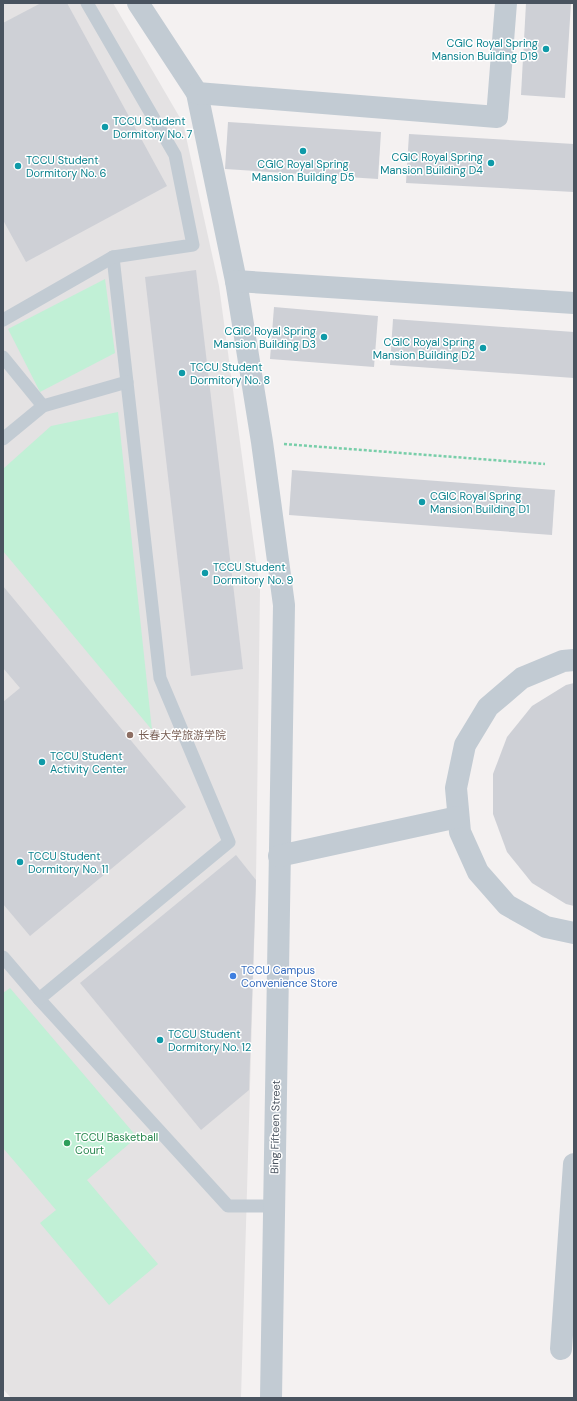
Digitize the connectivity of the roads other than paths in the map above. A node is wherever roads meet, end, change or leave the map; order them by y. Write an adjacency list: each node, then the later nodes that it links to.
1 (87, 3): 5 (lane)
2 (138, 3): 4 (street)
3 (506, 3): 4 (street)
4 (197, 93): 6 (street, Bing Fifteen Street)
5 (113, 257): 8 (lane); 10 (lane)
6 (236, 281): 7 (street); 15 (street, Bing Fifteen Street)
7 (574, 303)
8 (3, 320)
9 (3, 357): 11 (lane)
10 (127, 382): 11 (lane); 18 (lane)
11 (43, 406): 12 (lane)
12 (3, 439)
13 (574, 660): 14 (street)
14 (458, 817): 15 (street); 16 (street)
15 (279, 856): 20 (street, Bing Fifteen Street)
16 (574, 933)
17 (3, 957): 18 (lane)
18 (39, 999): 20 (lane)
19 (574, 1164): 21 (street)
20 (274, 1206): 22 (street, Bing Fifteen Street)
21 (562, 1349)
22 (271, 1398)

